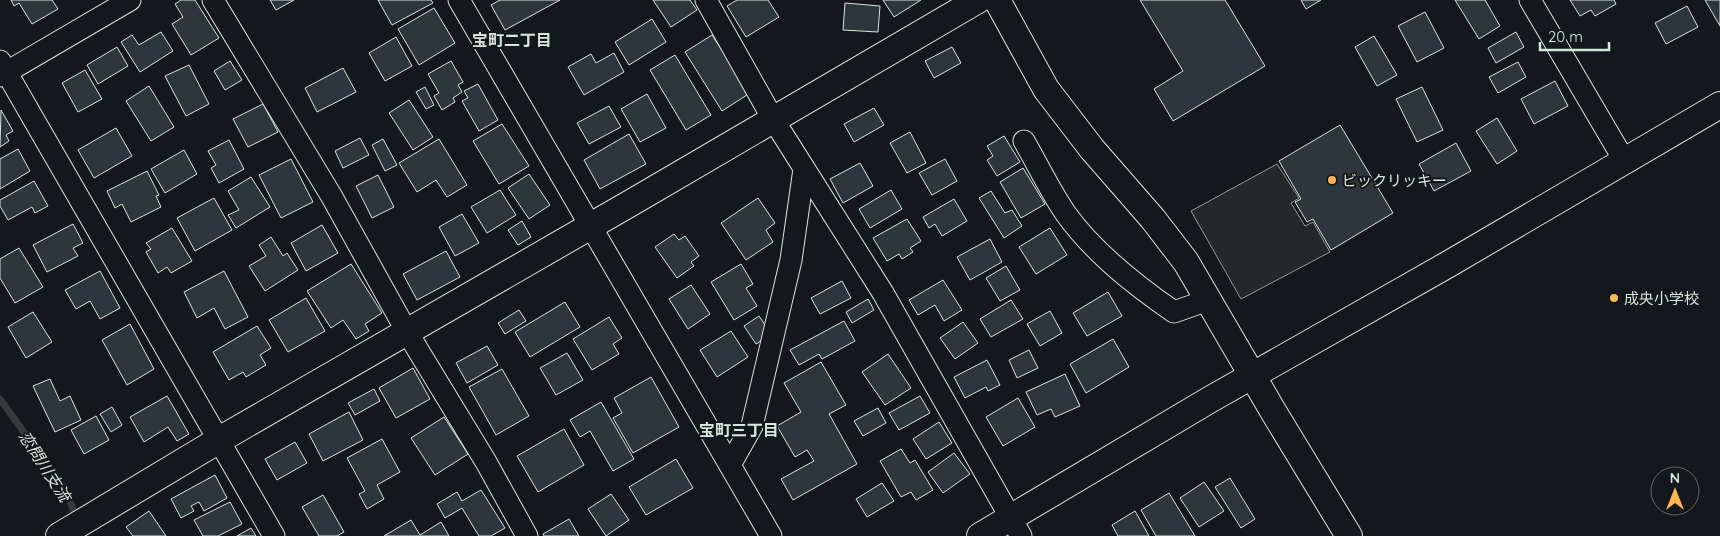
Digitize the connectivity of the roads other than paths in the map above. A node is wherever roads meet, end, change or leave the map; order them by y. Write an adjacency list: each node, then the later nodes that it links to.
1 (130, 0): 8 (street)
2 (213, 0): 16 (street)
3 (459, 0): 14 (street)
4 (706, 0): 10 (street)
5 (978, 0): 10 (street)
6 (997, 0): 15 (street)
7 (1530, 0): 12 (street)
8 (2, 69): 18 (street)
9 (1720, 105): 12 (street)
10 (773, 119): 13 (street); 14 (street)
11 (1024, 141): 15 (street)
12 (1624, 160): 17 (street)
13 (804, 169): 19 (street); 20 (street)
14 (590, 226): 16 (street); 19 (street)
15 (1208, 300): 17 (street)
16 (407, 332): 18 (street); 23 (street)
17 (1253, 375): 20 (street); 26 (street)
18 (219, 440): 21 (street); 22 (street)
19 (730, 465): 24 (street)
20 (1016, 527): 25 (street)
21 (59, 536)
22 (274, 536)
23 (527, 536)
24 (772, 536)
25 (980, 536)
26 (1349, 536)

